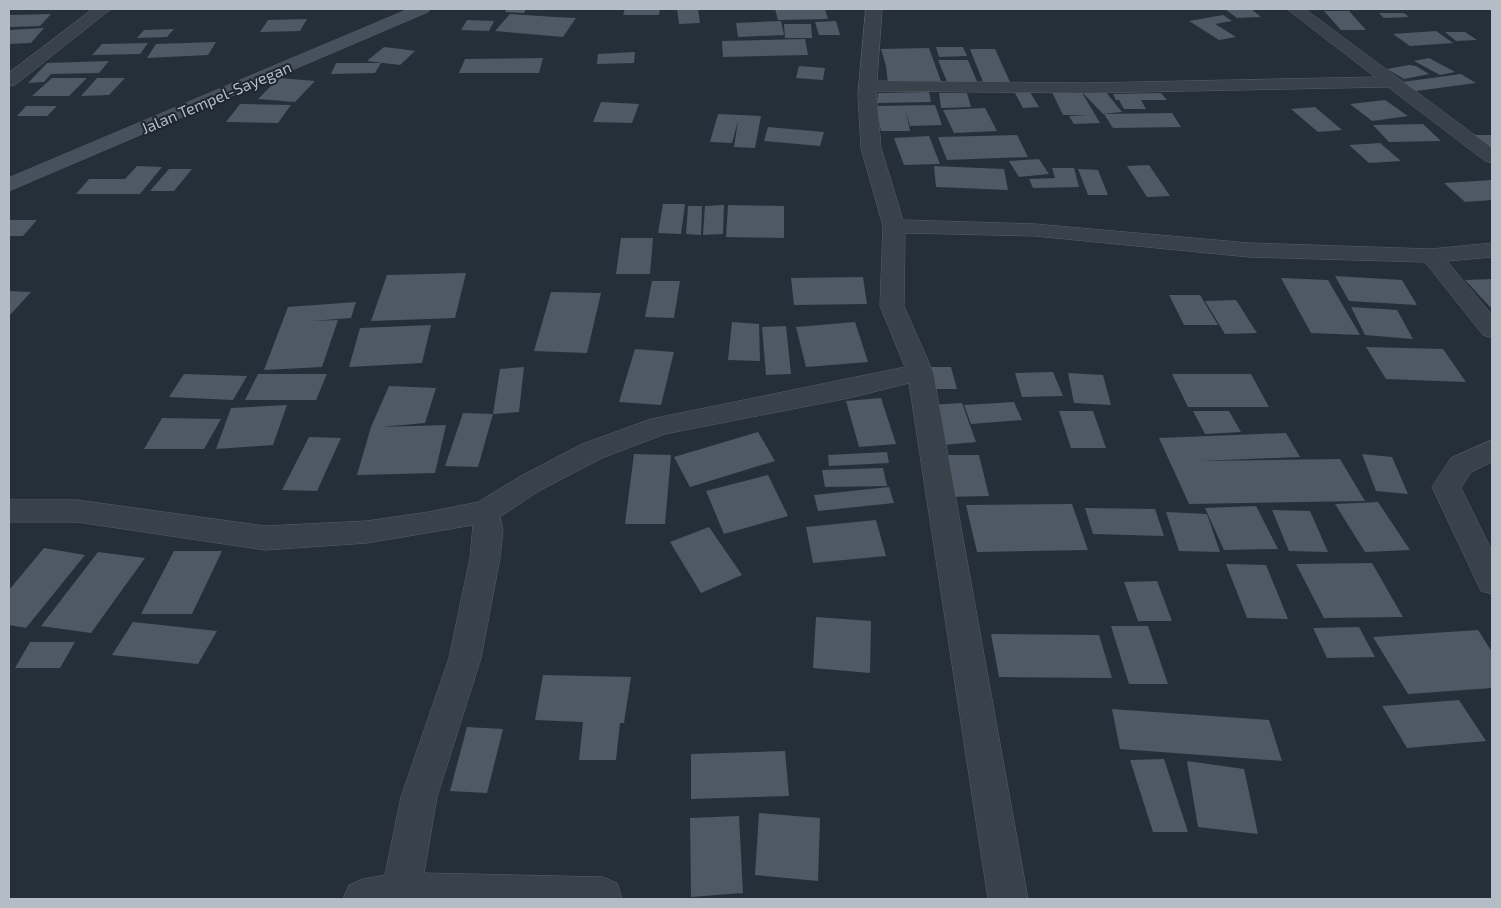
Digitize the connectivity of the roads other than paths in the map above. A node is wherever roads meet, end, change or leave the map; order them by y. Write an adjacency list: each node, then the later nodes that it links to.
1 (103, 9): 5 (street)
2 (422, 9): 9 (main road, Jalan Tempel-Sayegan)
3 (874, 9): 7 (street)
4 (1295, 9): 6 (street)
5 (9, 81)
6 (1392, 82): 7 (street); 8 (street)
7 (868, 86): 10 (street)
8 (1492, 157)
9 (9, 185)
10 (894, 226): 12 (street); 14 (street)
11 (1492, 250): 12 (street)
12 (1431, 256): 13 (street)
13 (1492, 330)
14 (920, 372): 17 (street); 22 (street)
15 (1492, 450): 18 (street)
16 (9, 511): 17 (street)
17 (485, 512): 19 (street)
18 (1492, 582)
19 (401, 892): 20 (street); 21 (street)
20 (603, 897)
21 (363, 899)
22 (1008, 899)

